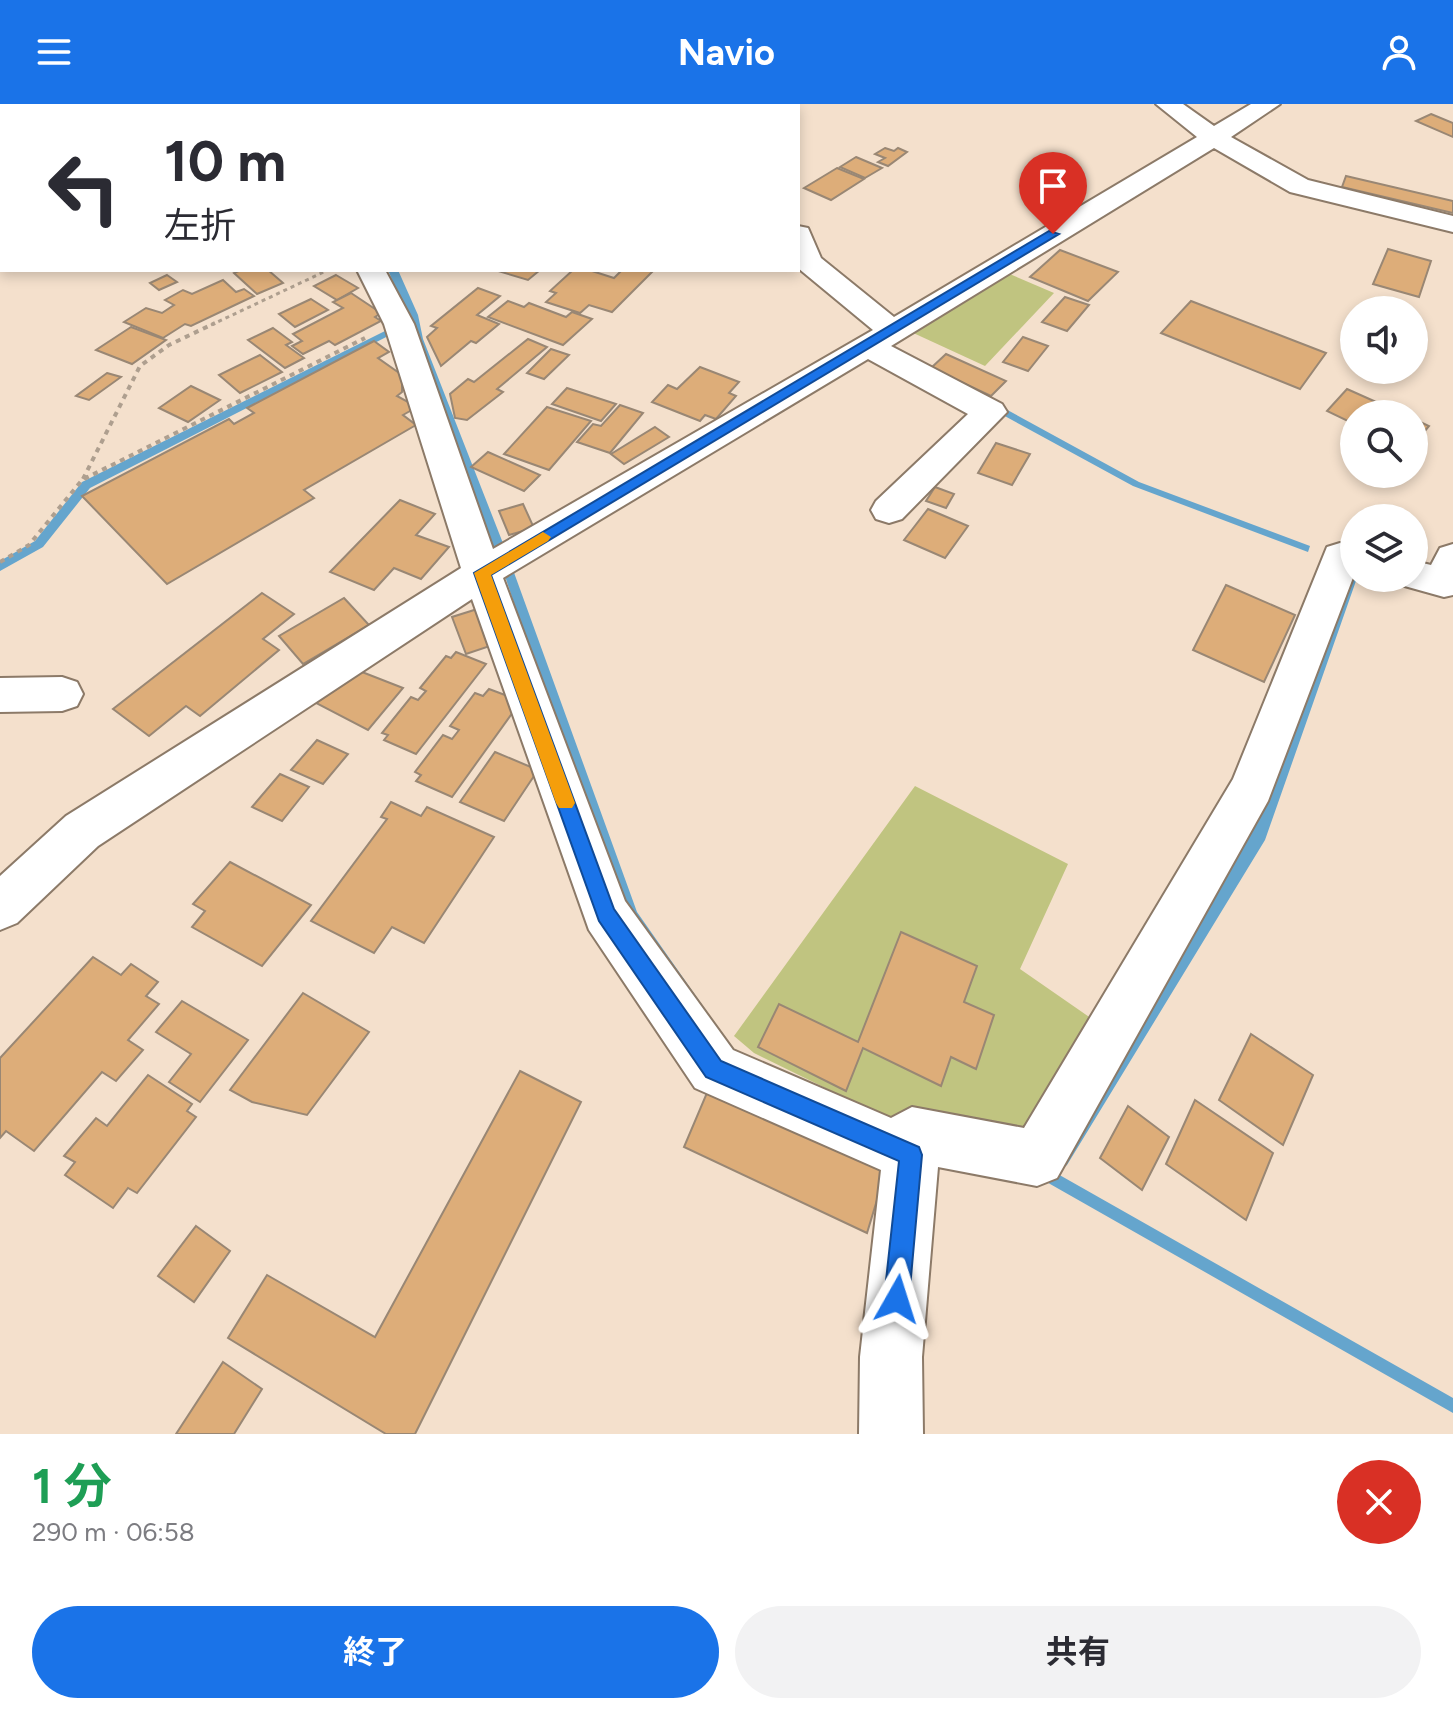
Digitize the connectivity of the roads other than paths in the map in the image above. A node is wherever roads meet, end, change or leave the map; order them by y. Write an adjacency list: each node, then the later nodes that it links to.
1 (1168, 104): 3 (street)
2 (1268, 104): 3 (street)
3 (1213, 137): 4 (street); 7 (street)
4 (1453, 224)
5 (800, 240): 7 (street)
6 (372, 272): 11 (street)
7 (880, 338): 8 (street); 11 (street)
8 (889, 510)
9 (1340, 557): 16 (street)
10 (1453, 558): 12 (street)
11 (482, 573): 15 (street); 16 (street)
12 (1428, 579)
13 (62, 694): 14 (street)
14 (0, 695)
15 (0, 907)
16 (911, 1155): 17 (street)
17 (891, 1434)

